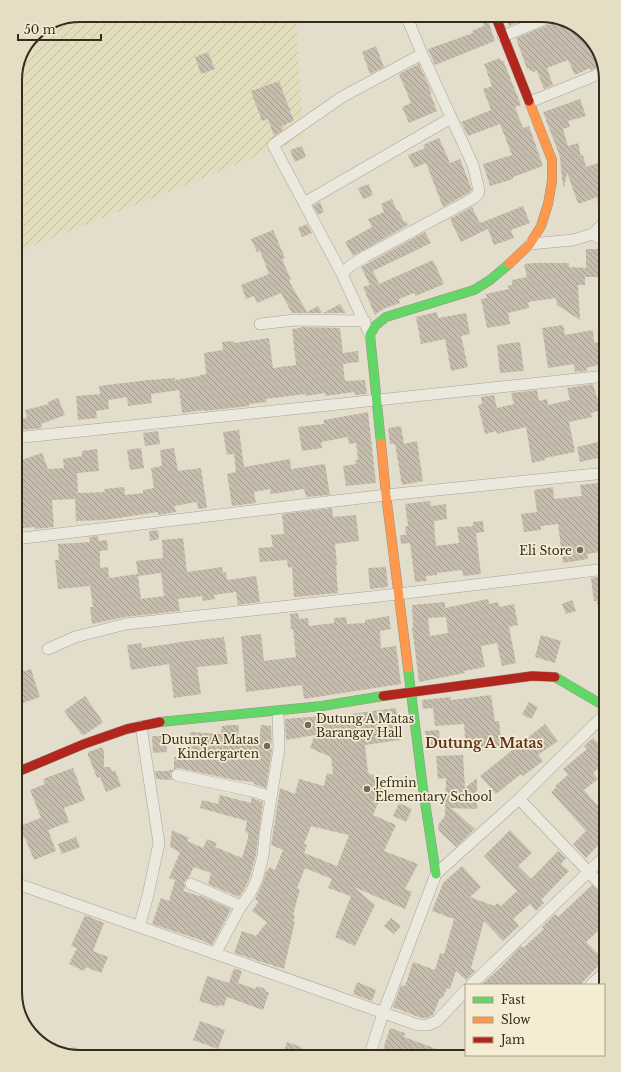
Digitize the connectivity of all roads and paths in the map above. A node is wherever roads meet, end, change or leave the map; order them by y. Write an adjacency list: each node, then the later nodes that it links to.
1 (409, 22): 5 (street)
2 (498, 22): 4 (street)
3 (538, 22): 4 (street)
4 (503, 36): 7 (street)
5 (422, 54): 8 (street); 9 (street)
6 (599, 74): 7 (street)
7 (530, 102): 13 (street)
8 (451, 118): 9 (street); 14 (street)
9 (304, 203): 14 (street)
10 (599, 228): 11 (street)
11 (593, 234): 12 (street); 13 (street)
12 (599, 238)
13 (530, 244): 17 (street)
14 (342, 274): 15 (street)
15 (365, 321): 16 (street); 17 (street)
16 (260, 324)
17 (370, 335): 19 (street)
18 (599, 377): 19 (street)
19 (376, 400): 20 (street); 22 (street)
20 (22, 437)
21 (599, 474): 22 (street)
22 (386, 495): 23 (street); 25 (street)
23 (22, 538)
24 (599, 570): 25 (street)
25 (398, 594): 26 (street); 27 (street)
26 (48, 649)
27 (411, 692): 28 (street); 29 (street); 38 (street)
28 (599, 703)
29 (278, 711): 31 (street); 34 (street)
30 (599, 720): 35 (street)
31 (141, 726): 32 (street); 43 (street)
32 (22, 770)
33 (177, 776): 34 (street)
34 (271, 798): 42 (street)
35 (519, 799): 37 (street); 38 (street)
36 (599, 862): 37 (street)
37 (589, 872): 39 (street); 45 (street)
38 (436, 874): 47 (street)
39 (599, 883)
40 (191, 884): 42 (street)
41 (22, 885): 43 (street)
42 (241, 906): 44 (street)
43 (139, 927): 44 (street)
44 (215, 954): 47 (street)
45 (472, 984)
46 (465, 991): 47 (street)
47 (383, 1013): 48 (street)
48 (371, 1050)

